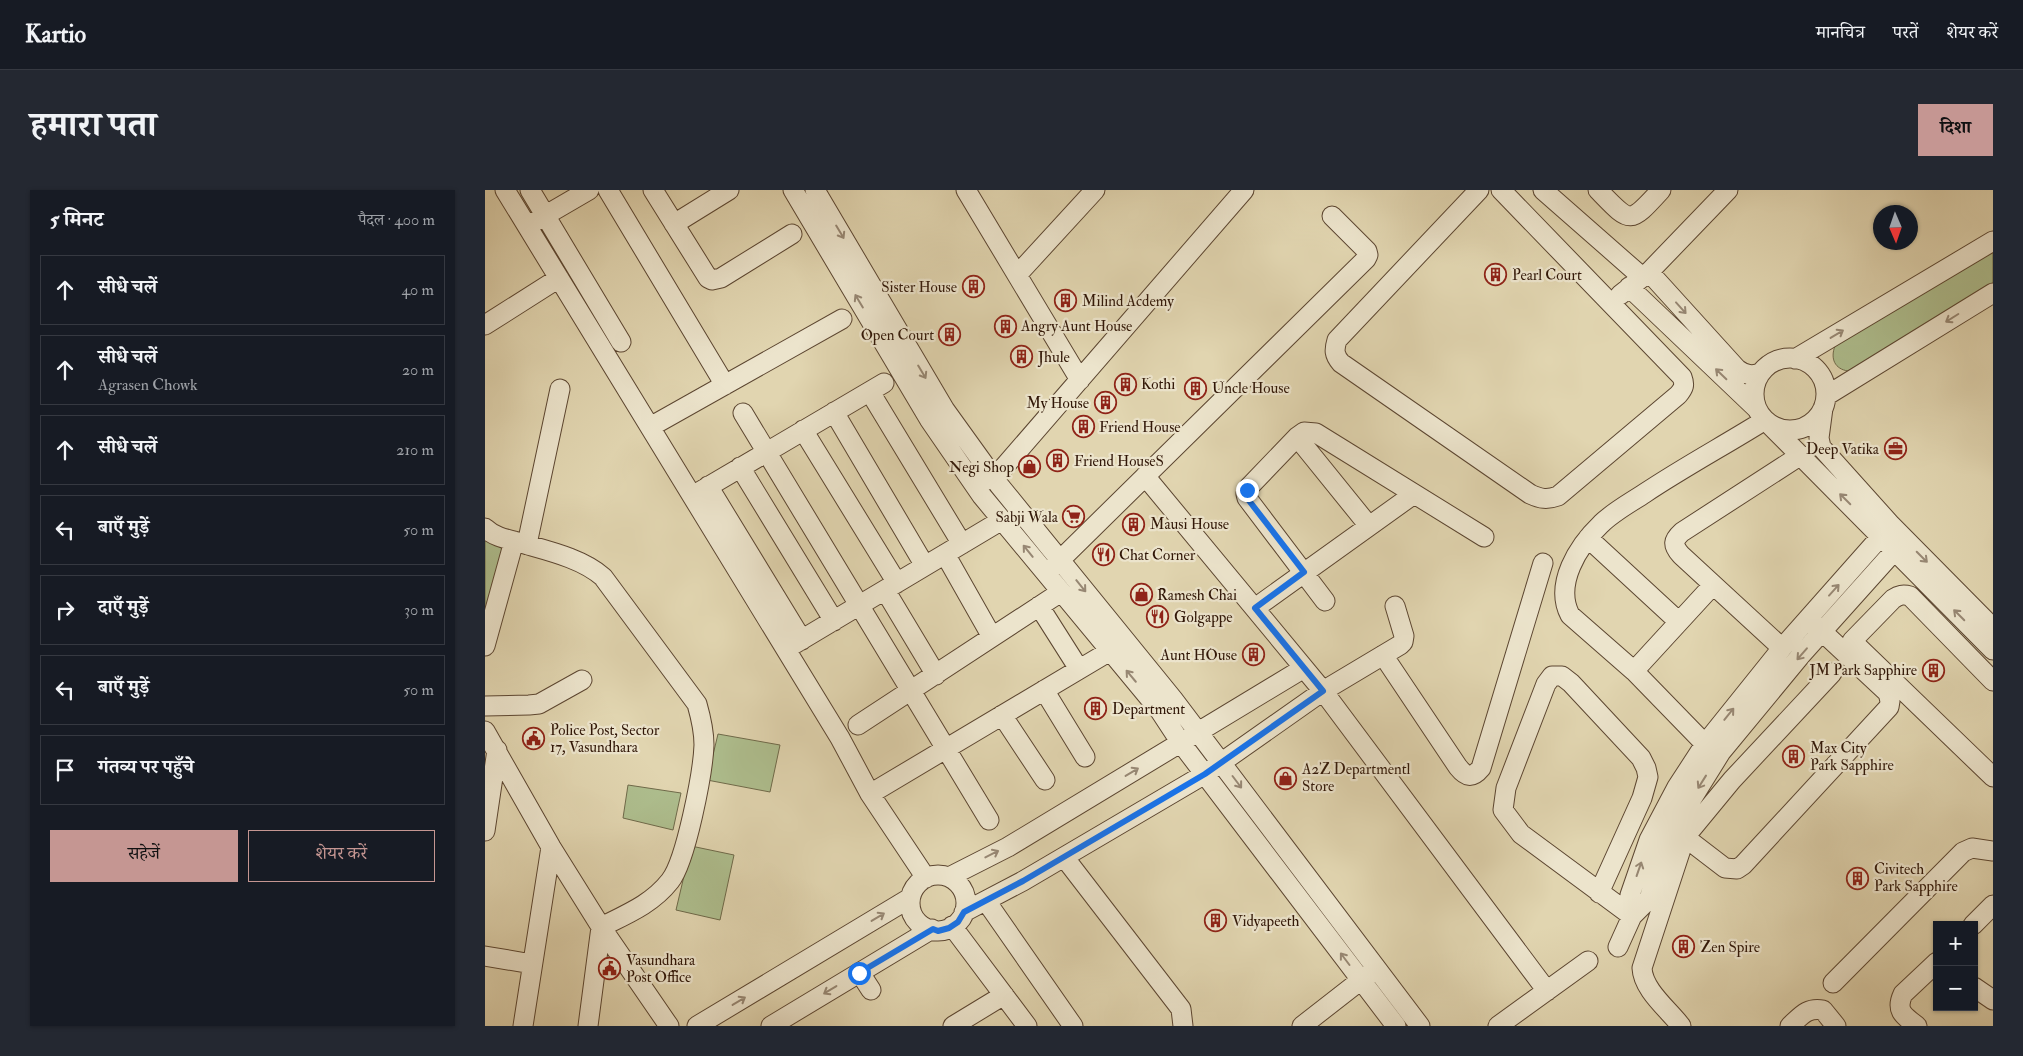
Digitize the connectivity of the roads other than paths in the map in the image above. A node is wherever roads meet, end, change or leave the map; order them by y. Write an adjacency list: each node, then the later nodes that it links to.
1 (505, 190): 21 (street)
2 (530, 190): 18 (street)
3 (589, 190): 18 (street)
4 (608, 190): 35 (street)
5 (653, 190): 20 (street)
6 (729, 190): 20 (street)
7 (793, 190): 49 (street, one-way to 7)
8 (815, 190): 47 (street, one-way to 47)
9 (966, 190): 24 (street)
10 (1095, 190): 24 (street)
11 (1243, 190): 34 (street)
12 (1479, 190): 28 (street)
13 (1501, 190): 28 (street)
14 (1543, 190): 26 (street)
15 (1598, 190): 16 (street)
16 (1661, 190)
17 (1728, 190): 26 (street)
18 (545, 216): 21 (street); 31 (street)
19 (1332, 216): 48 (street)
20 (674, 224): 22 (street)
21 (527, 226): 25 (street)
22 (792, 234)
23 (1993, 241): 32 (street, one-way to 23)
24 (1017, 275): 34 (street)
25 (559, 278): 30 (street); 41 (street)
26 (1640, 279): 28 (street); 33 (street, one-way to 33); 40 (street, one-way to 26)
27 (1993, 293): 37 (street, one-way to 37)
28 (1610, 303)
29 (842, 318): 35 (street)
30 (485, 325)
31 (621, 342)
32 (1795, 359): 33 (street); 37 (street)
33 (1761, 373): 40 (street)
34 (1080, 380): 47 (street)
35 (725, 385): 41 (street)
36 (560, 389): 57 (street)
37 (1825, 402): 40 (street); 54 (street)
38 (834, 412): 42 (street); 58 (street); 63 (street)
39 (743, 413): 44 (street)
40 (1764, 418): 45 (street); 56 (street)
41 (650, 428): 80 (street)
42 (803, 430): 44 (street); 67 (street)
43 (1297, 437): 50 (street); 52 (street); 64 (street)
44 (766, 452): 46 (street); 70 (street)
45 (1801, 455): 54 (street, one-way to 45); 66 (street)
46 (740, 467): 75 (street); 80 (street)
47 (992, 476): 49 (street); 61 (street)
48 (1145, 476): 61 (street); 73 (street)
49 (976, 487): 51 (street)
50 (1414, 494): 52 (street); 55 (street)
51 (1002, 520): 58 (street); 65 (street, one-way to 51)
52 (1369, 526): 64 (street)
53 (485, 528): 57 (street)
54 (1886, 530): 59 (street); 74 (street, one-way to 54)
55 (1484, 537)
56 (1587, 538): 76 (street); 88 (street)
57 (520, 543): 81 (street); 126 (street)
58 (961, 544): 60 (street)
59 (1900, 545): 77 (street, one-way to 77); 78 (street); 83 (street, one-way to 59)
60 (945, 554): 63 (street); 79 (street)
61 (1060, 560): 65 (street); 100 (street, one-way to 100)
62 (1543, 563): 85 (street)
63 (925, 566): 67 (street)
64 (1304, 572): 69 (street); 73 (street)
65 (1047, 574): 68 (street)
66 (1713, 585): 76 (street); 82 (street)
67 (891, 586): 70 (street); 90 (street)
68 (1061, 592): 71 (street); 84 (street)
69 (1325, 601)
70 (859, 606): 75 (street); 95 (street)
71 (1039, 606): 79 (street); 87 (street)
72 (1395, 606): 85 (street)
73 (1255, 608): 86 (street)
74 (1808, 619): 78 (street); 82 (street)
75 (834, 621): 80 (street)
76 (1679, 622): 88 (street)
77 (1993, 628)
78 (1822, 632): 112 (street, one-way to 112); 112 (street)
79 (992, 638): 90 (street)
80 (794, 645): 110 (street)
81 (485, 646)
82 (1782, 648): 102 (street, one-way to 82)
83 (1993, 650)
84 (1109, 651): 87 (street); 101 (street, one-way to 84)
85 (1383, 655): 94 (street)
86 (1304, 668): 94 (street); 100 (street)
87 (1079, 669): 93 (street)
88 (1635, 671): 102 (street)
89 (1832, 673): 112 (street)
90 (936, 674): 95 (street)
91 (582, 680): 96 (street)
92 (1993, 681): 108 (street)
93 (1044, 690): 97 (street); 105 (street)
94 (1323, 691): 106 (street); 138 (street)
95 (911, 692): 98 (street); 103 (street)
96 (485, 706)
97 (1002, 715): 103 (street); 109 (street)
98 (858, 724)
99 (485, 731): 104 (street)
100 (1197, 731): 101 (street); 106 (street)
101 (1181, 743): 107 (street); 117 (street, one-way to 101)
102 (1705, 744): 112 (street)
103 (946, 749): 110 (street); 111 (street)
104 (497, 750): 113 (street); 114 (street)
105 (1085, 757)
106 (1221, 761): 107 (street); 133 (street, one-way to 133)
107 (1205, 774): 116 (street); 135 (street, one-way to 107)
108 (1993, 777)
109 (1045, 780)
110 (870, 794): 118 (street)
111 (989, 820)
112 (1673, 828): 123 (street); 155 (street)
113 (485, 831)
114 (551, 847): 126 (street); 131 (street)
115 (1993, 850): 136 (street)
116 (1064, 857): 121 (street); 150 (street)
117 (949, 876): 118 (street); 124 (street)
118 (926, 878): 120 (street)
119 (1599, 893): 119 (street); 123 (street)
120 (910, 898): 127 (street); 146 (street, one-way to 120)
121 (985, 901): 124 (street); 149 (street)
122 (1993, 905): 125 (street)
123 (1632, 916): 128 (street)
124 (958, 919): 127 (street); 140 (street)
125 (1977, 921)
126 (601, 927): 144 (street); 145 (street)
127 (933, 929): 134 (street)
128 (1618, 947)
129 (485, 956): 131 (street)
130 (1588, 961): 138 (street)
131 (532, 964): 143 (street)
132 (1933, 966): 158 (street)
133 (1376, 969): 135 (street); 153 (street)
134 (859, 973): 137 (street); 142 (street, one-way to 142)
135 (1361, 980): 151 (street); 152 (street)
136 (1833, 983)
137 (871, 990)
138 (1547, 990): 154 (street)
139 (1978, 990): 141 (street)
140 (1004, 995): 147 (street); 148 (street)
141 (1993, 1000)
142 (779, 1024)
143 (523, 1026)
144 (588, 1026)
145 (669, 1026)
146 (697, 1026)
147 (953, 1026)
148 (1027, 1026)
149 (1073, 1026)
150 (1183, 1026)
151 (1302, 1026)
152 (1396, 1026)
153 (1420, 1026)
154 (1498, 1026)
155 (1681, 1026)
156 (1790, 1026): 157 (street)
157 (1836, 1026)
158 (1917, 1026)

